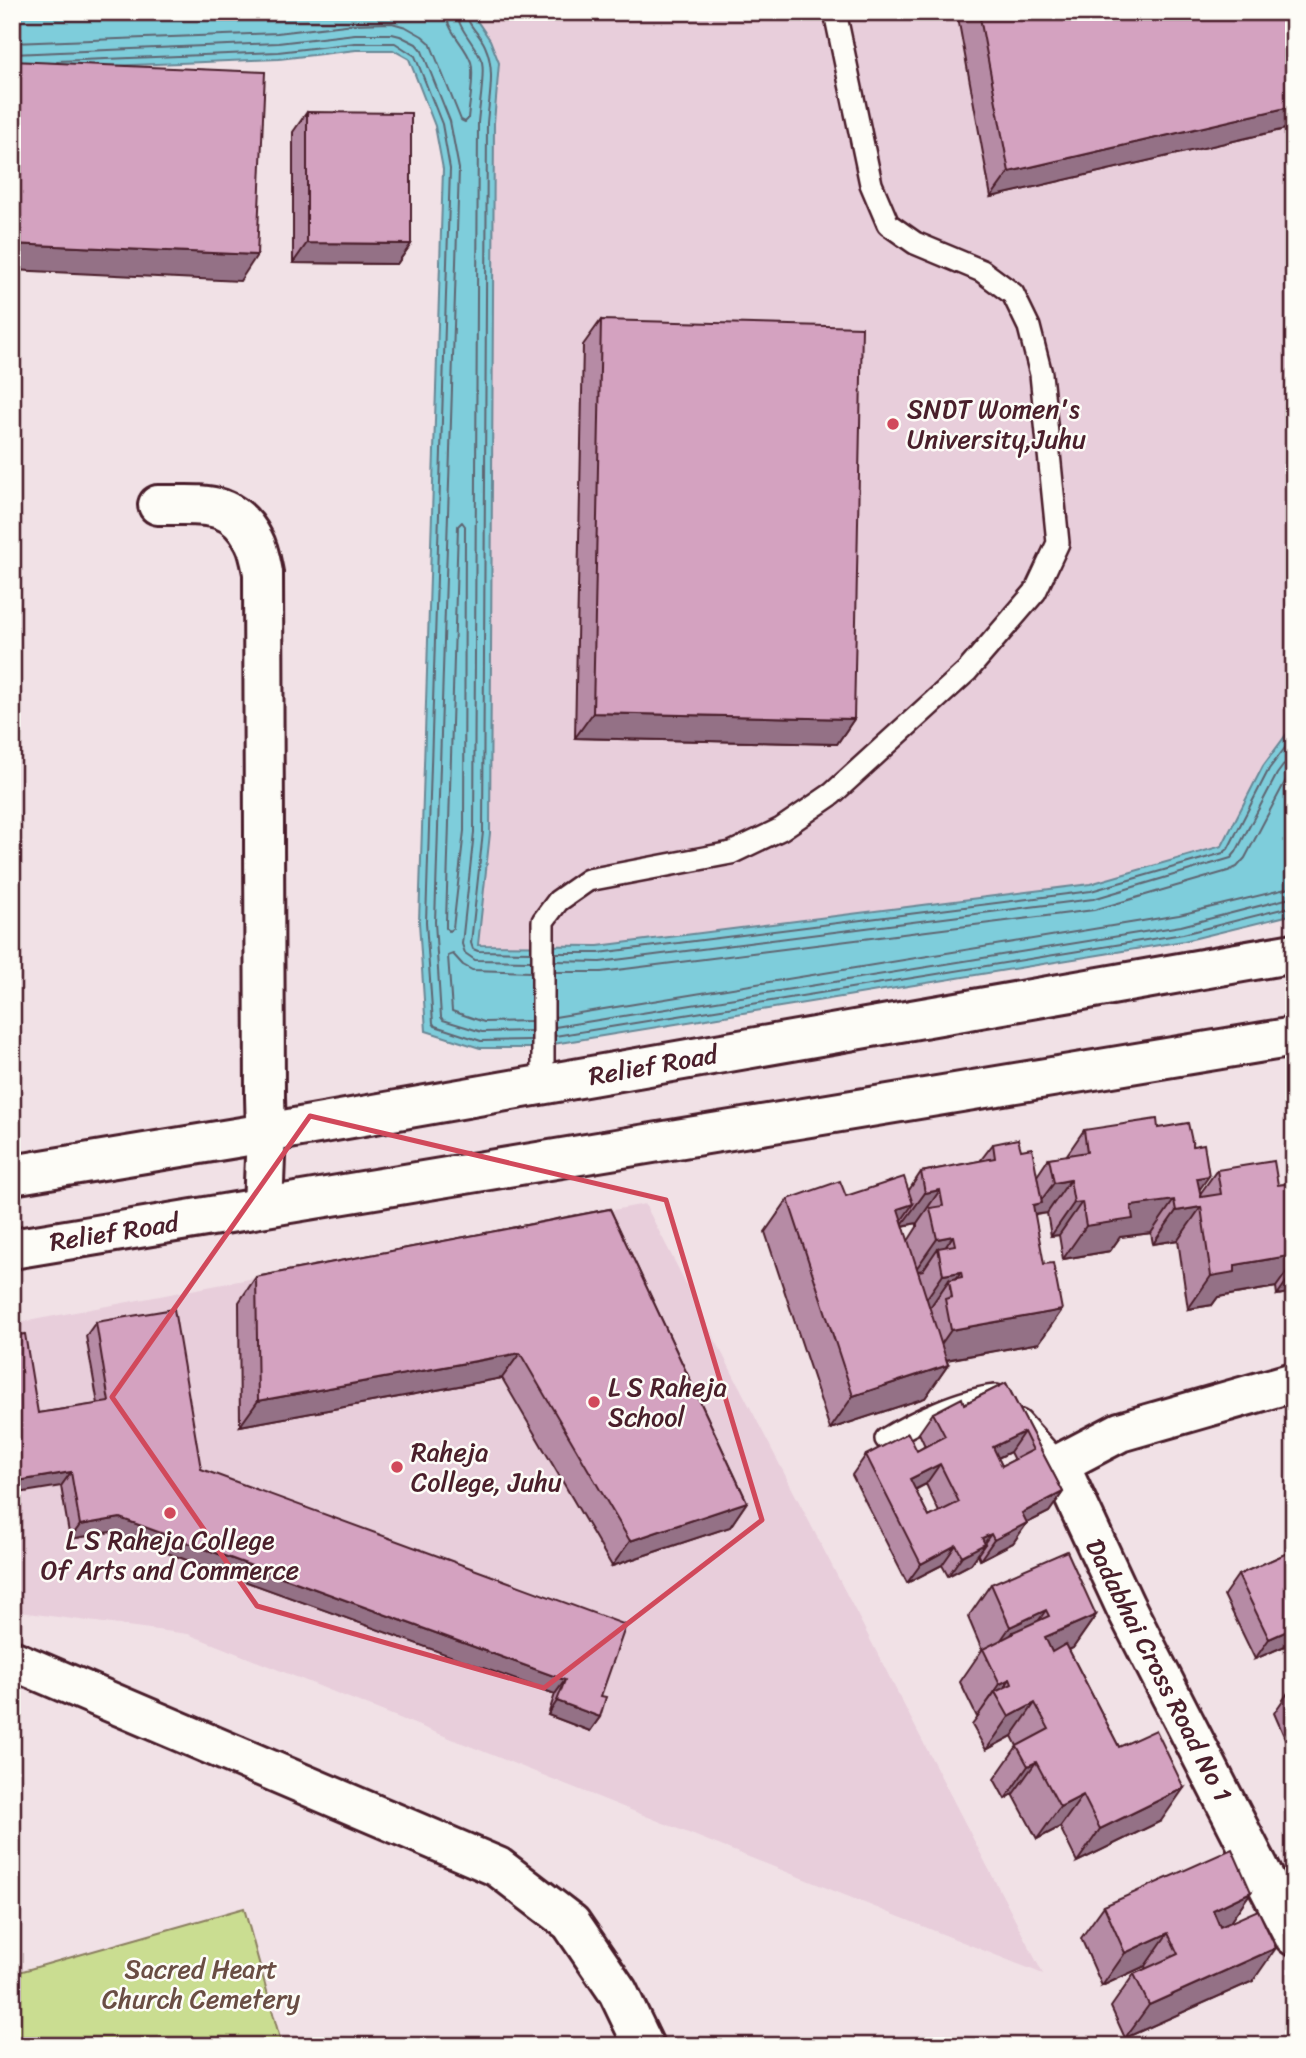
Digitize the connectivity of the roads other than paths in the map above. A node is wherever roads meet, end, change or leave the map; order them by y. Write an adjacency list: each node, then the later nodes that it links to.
1 (835, 12): 5 (lane)
2 (158, 505): 6 (street)
3 (1294, 953): 5 (street, Relief Road)
4 (1294, 1037): 8 (street, Relief Road)
5 (543, 1084): 6 (street, Relief Road)
6 (266, 1133): 7 (street, Relief Road); 8 (street)
7 (12, 1175)
8 (263, 1207): 9 (street, Relief Road)
9 (12, 1248)
10 (1294, 1382): 12 (street)
11 (886, 1440): 12 (lane)
12 (1059, 1464): 14 (street, Dadabhai Cross Road No 1)
13 (12, 1660): 15 (street)
14 (1294, 1936)
15 (644, 2046)

